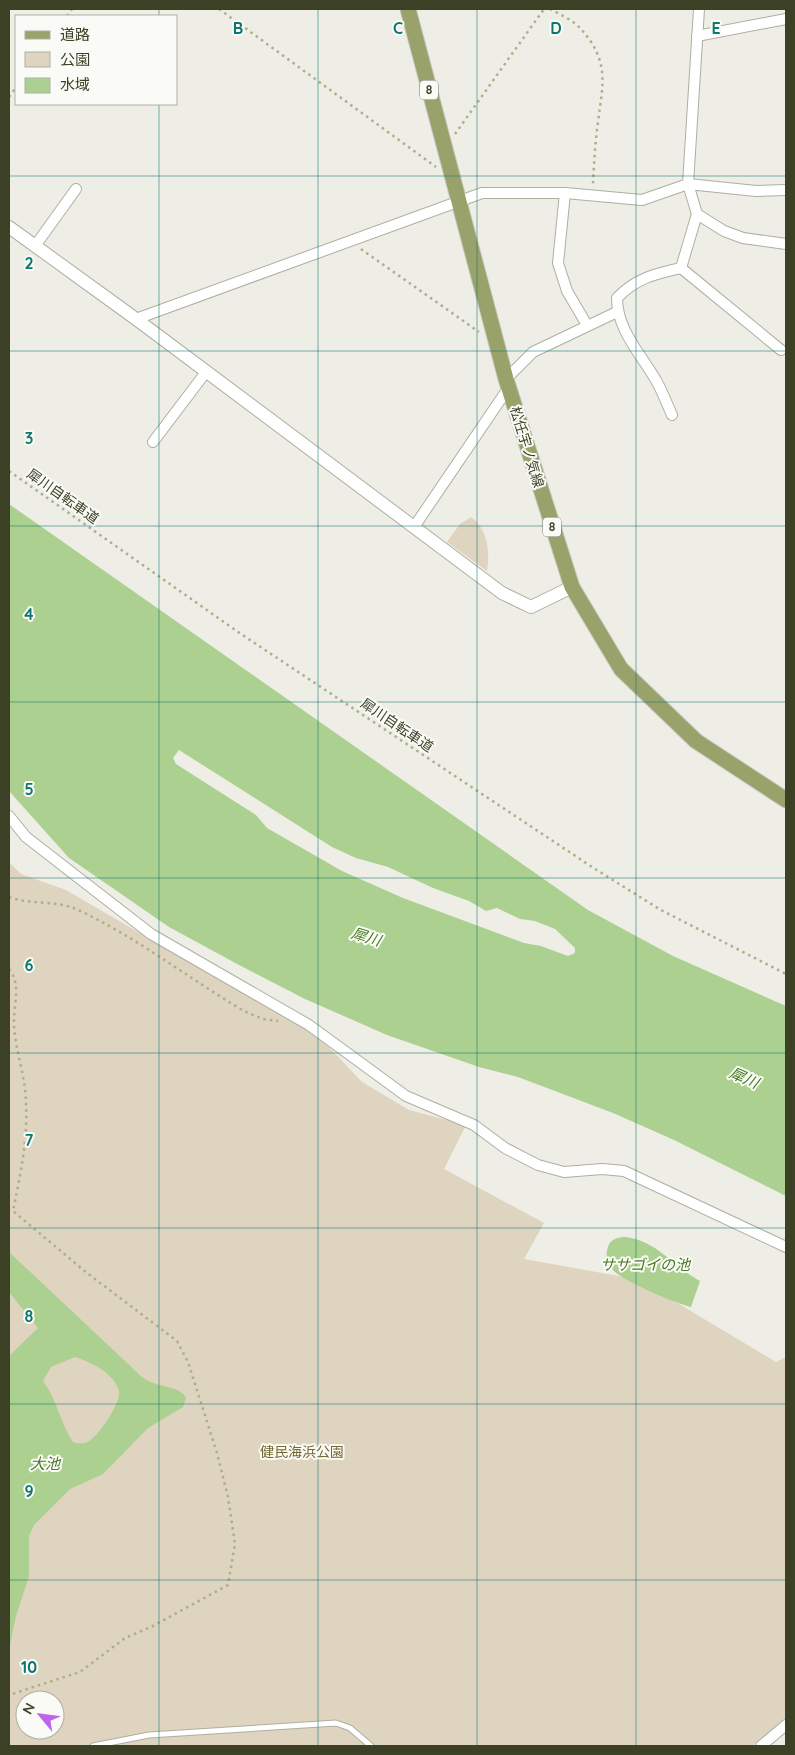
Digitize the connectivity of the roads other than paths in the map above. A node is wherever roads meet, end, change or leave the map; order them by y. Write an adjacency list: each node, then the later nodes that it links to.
1 (408, 9): 9 (main road, 松任宇ノ気線 / 8)
2 (699, 9): 4 (street)
3 (786, 20): 4 (street)
4 (697, 36): 5 (street)
5 (688, 184): 7 (street); 8 (street); 10 (street)
6 (76, 189): 13 (street)
7 (786, 190)
8 (564, 193): 9 (street); 17 (street)
9 (460, 200): 16 (street); 20 (main road, 松任宇ノ気線 / 8)
10 (697, 214): 12 (street); 14 (street)
11 (9, 227): 13 (street)
12 (786, 244)
13 (35, 246): 16 (street)
14 (681, 268): 15 (street); 18 (street)
15 (617, 312): 17 (street); 21 (street)
16 (136, 319): 19 (street)
17 (587, 325): 20 (street)
18 (781, 350)
19 (206, 372): 22 (street); 23 (street)
20 (507, 383): 23 (street); 24 (main road, 松任宇ノ気線 / 8)
21 (672, 414)
22 (153, 442)
23 (414, 527): 24 (street)
24 (572, 587): 25 (main road, 松任宇ノ気線 / 8)
25 (786, 800)
26 (9, 816): 27 (street)
27 (786, 1247)
28 (786, 1725): 31 (street)
29 (93, 1746): 30 (lane)
30 (371, 1746)
31 (761, 1746)

